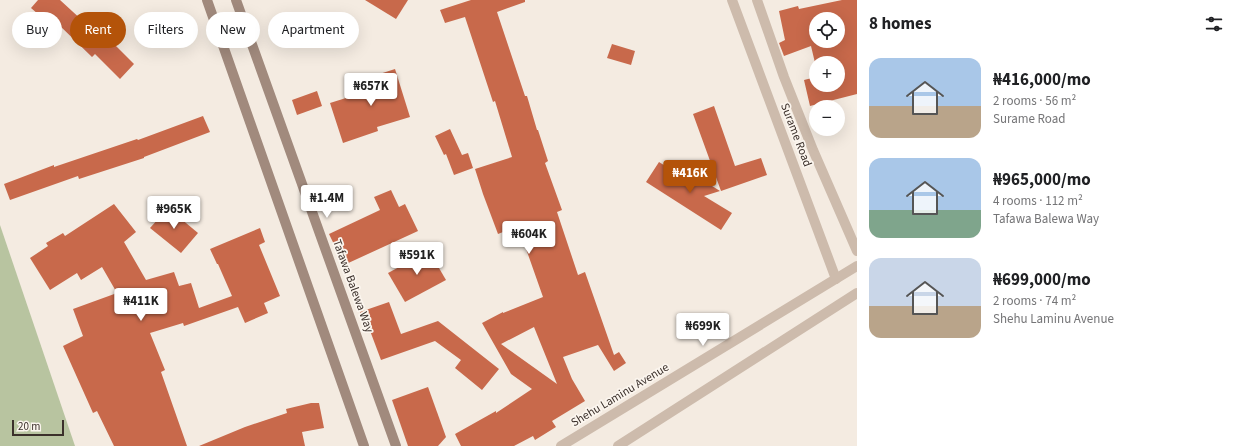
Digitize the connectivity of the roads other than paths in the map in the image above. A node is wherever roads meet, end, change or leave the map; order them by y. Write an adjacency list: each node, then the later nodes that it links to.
1 (208, 0): 9 (main road)
2 (236, 0): 10 (main road, Tafawa Balewa Way)
3 (732, 0): 7 (street, Surame Road)
4 (757, 0): 5 (street, Surame Road)
5 (857, 251)
6 (857, 266): 7 (street, Shehu Laminu Avenue)
7 (836, 279): 11 (street, Shehu Laminu Avenue)
8 (857, 293): 12 (street)
9 (364, 446)
10 (396, 446)
11 (561, 446)
12 (618, 446)

